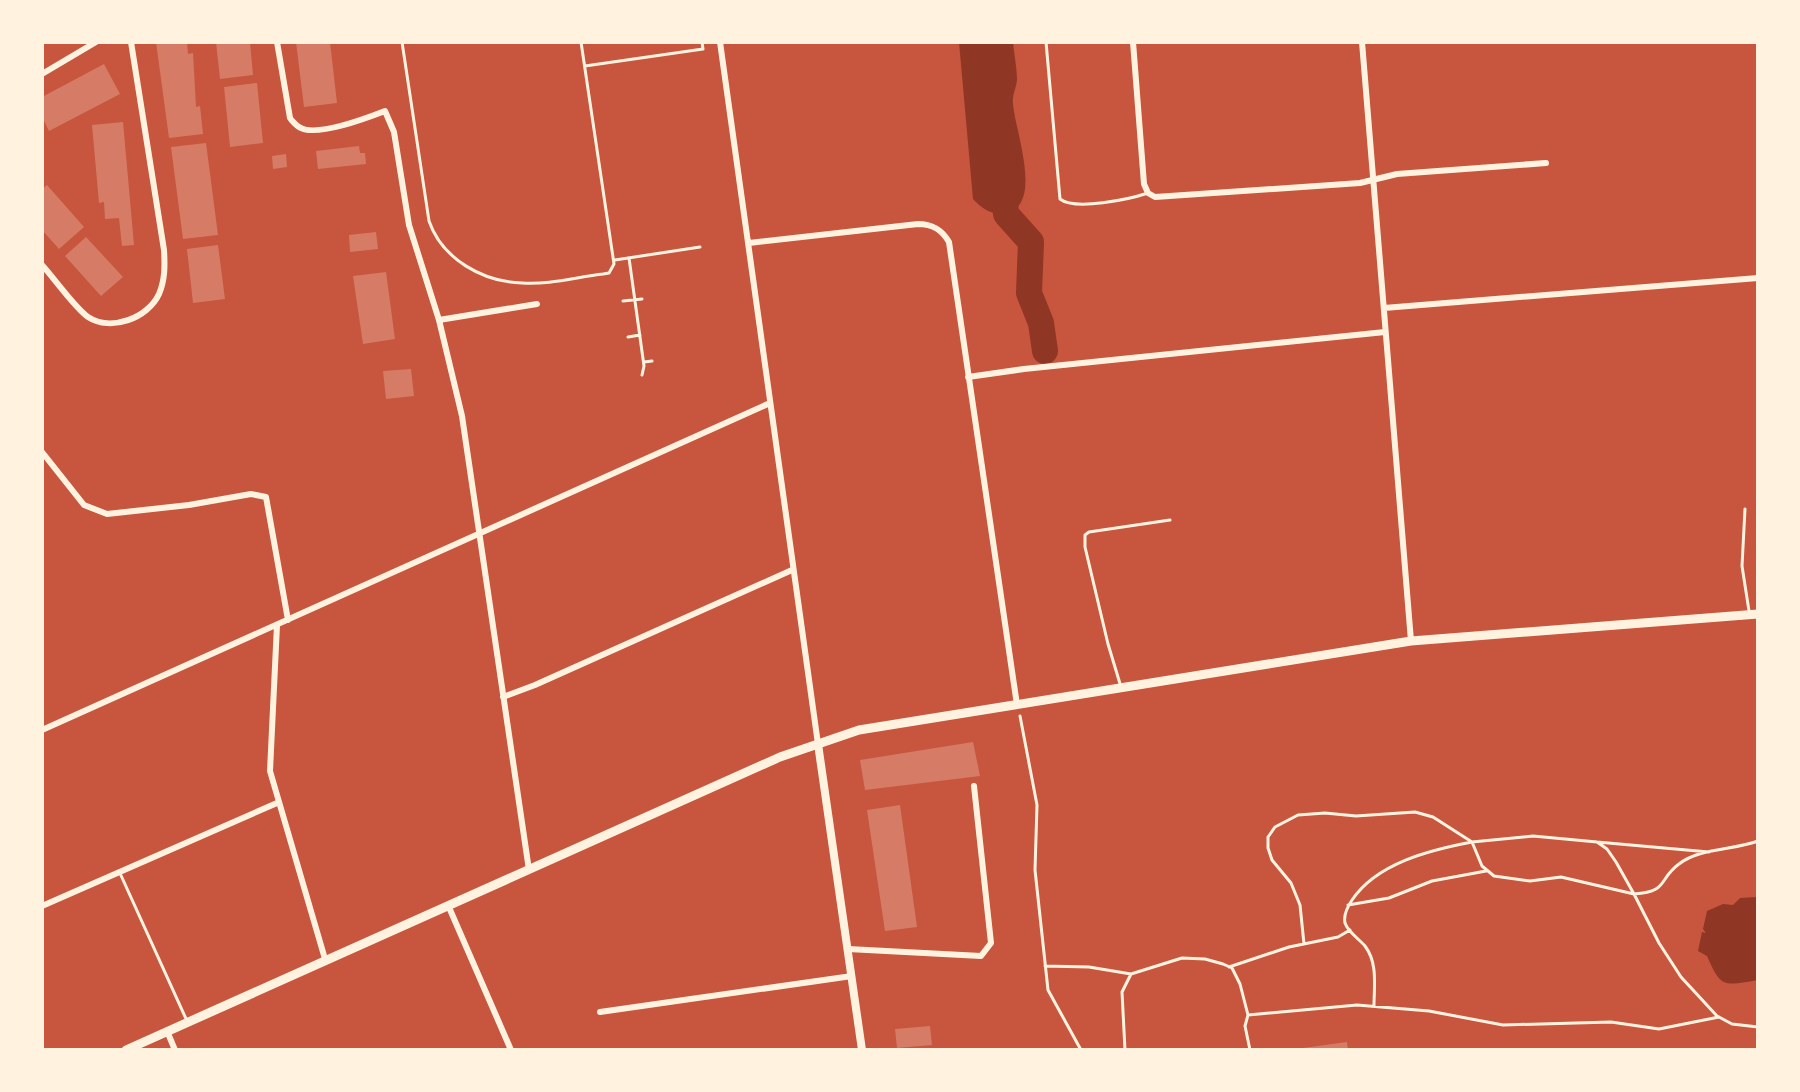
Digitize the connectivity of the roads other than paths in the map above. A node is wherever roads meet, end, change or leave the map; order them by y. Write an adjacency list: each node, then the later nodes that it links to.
1 (96, 42): 8 (street)
2 (131, 42): 13 (street)
3 (277, 42): 17 (street)
4 (720, 42): 12 (street)
5 (1046, 42): 11 (lane)
6 (1133, 42): 11 (street)
7 (1362, 42): 10 (street)
8 (42, 74)
9 (1546, 163): 10 (street)
10 (1374, 179): 11 (street); 16 (street)
11 (1148, 193)
12 (749, 243): 19 (street); 20 (street)
13 (42, 265)
14 (1758, 278): 16 (street)
15 (537, 304): 17 (street)
16 (1384, 308): 18 (street)
17 (439, 320): 24 (street)
18 (1385, 332): 19 (street); 29 (street)
19 (968, 377): 32 (street)
20 (770, 403): 24 (street); 25 (street)
21 (42, 452): 27 (street)
22 (1745, 509): 26 (lane)
23 (1170, 520): 30 (lane)
24 (479, 534): 27 (street); 31 (street)
25 (792, 570): 31 (street); 34 (street)
26 (1754, 615): 29 (main road)
27 (288, 620): 28 (street)
28 (277, 625): 33 (street); 36 (street)
29 (1411, 641): 30 (main road)
30 (1121, 687): 32 (main road)
31 (503, 697): 37 (street)
32 (1017, 705): 34 (main road)
33 (42, 730)
34 (818, 744): 37 (main road); 41 (street)
35 (974, 786): 41 (street)
36 (277, 803): 38 (street); 42 (street)
37 (529, 870): 39 (main road)
38 (119, 871): 40 (street); 45 (lane)
39 (448, 905): 42 (main road); 49 (street)
40 (42, 906)
41 (848, 949): 43 (street)
42 (325, 959): 45 (main road)
43 (852, 976): 44 (street); 50 (street)
44 (600, 1012)
45 (187, 1022): 46 (main road)
46 (167, 1031): 47 (main road); 48 (street)
47 (126, 1050)
48 (175, 1050)
49 (511, 1050)
50 (862, 1050)

